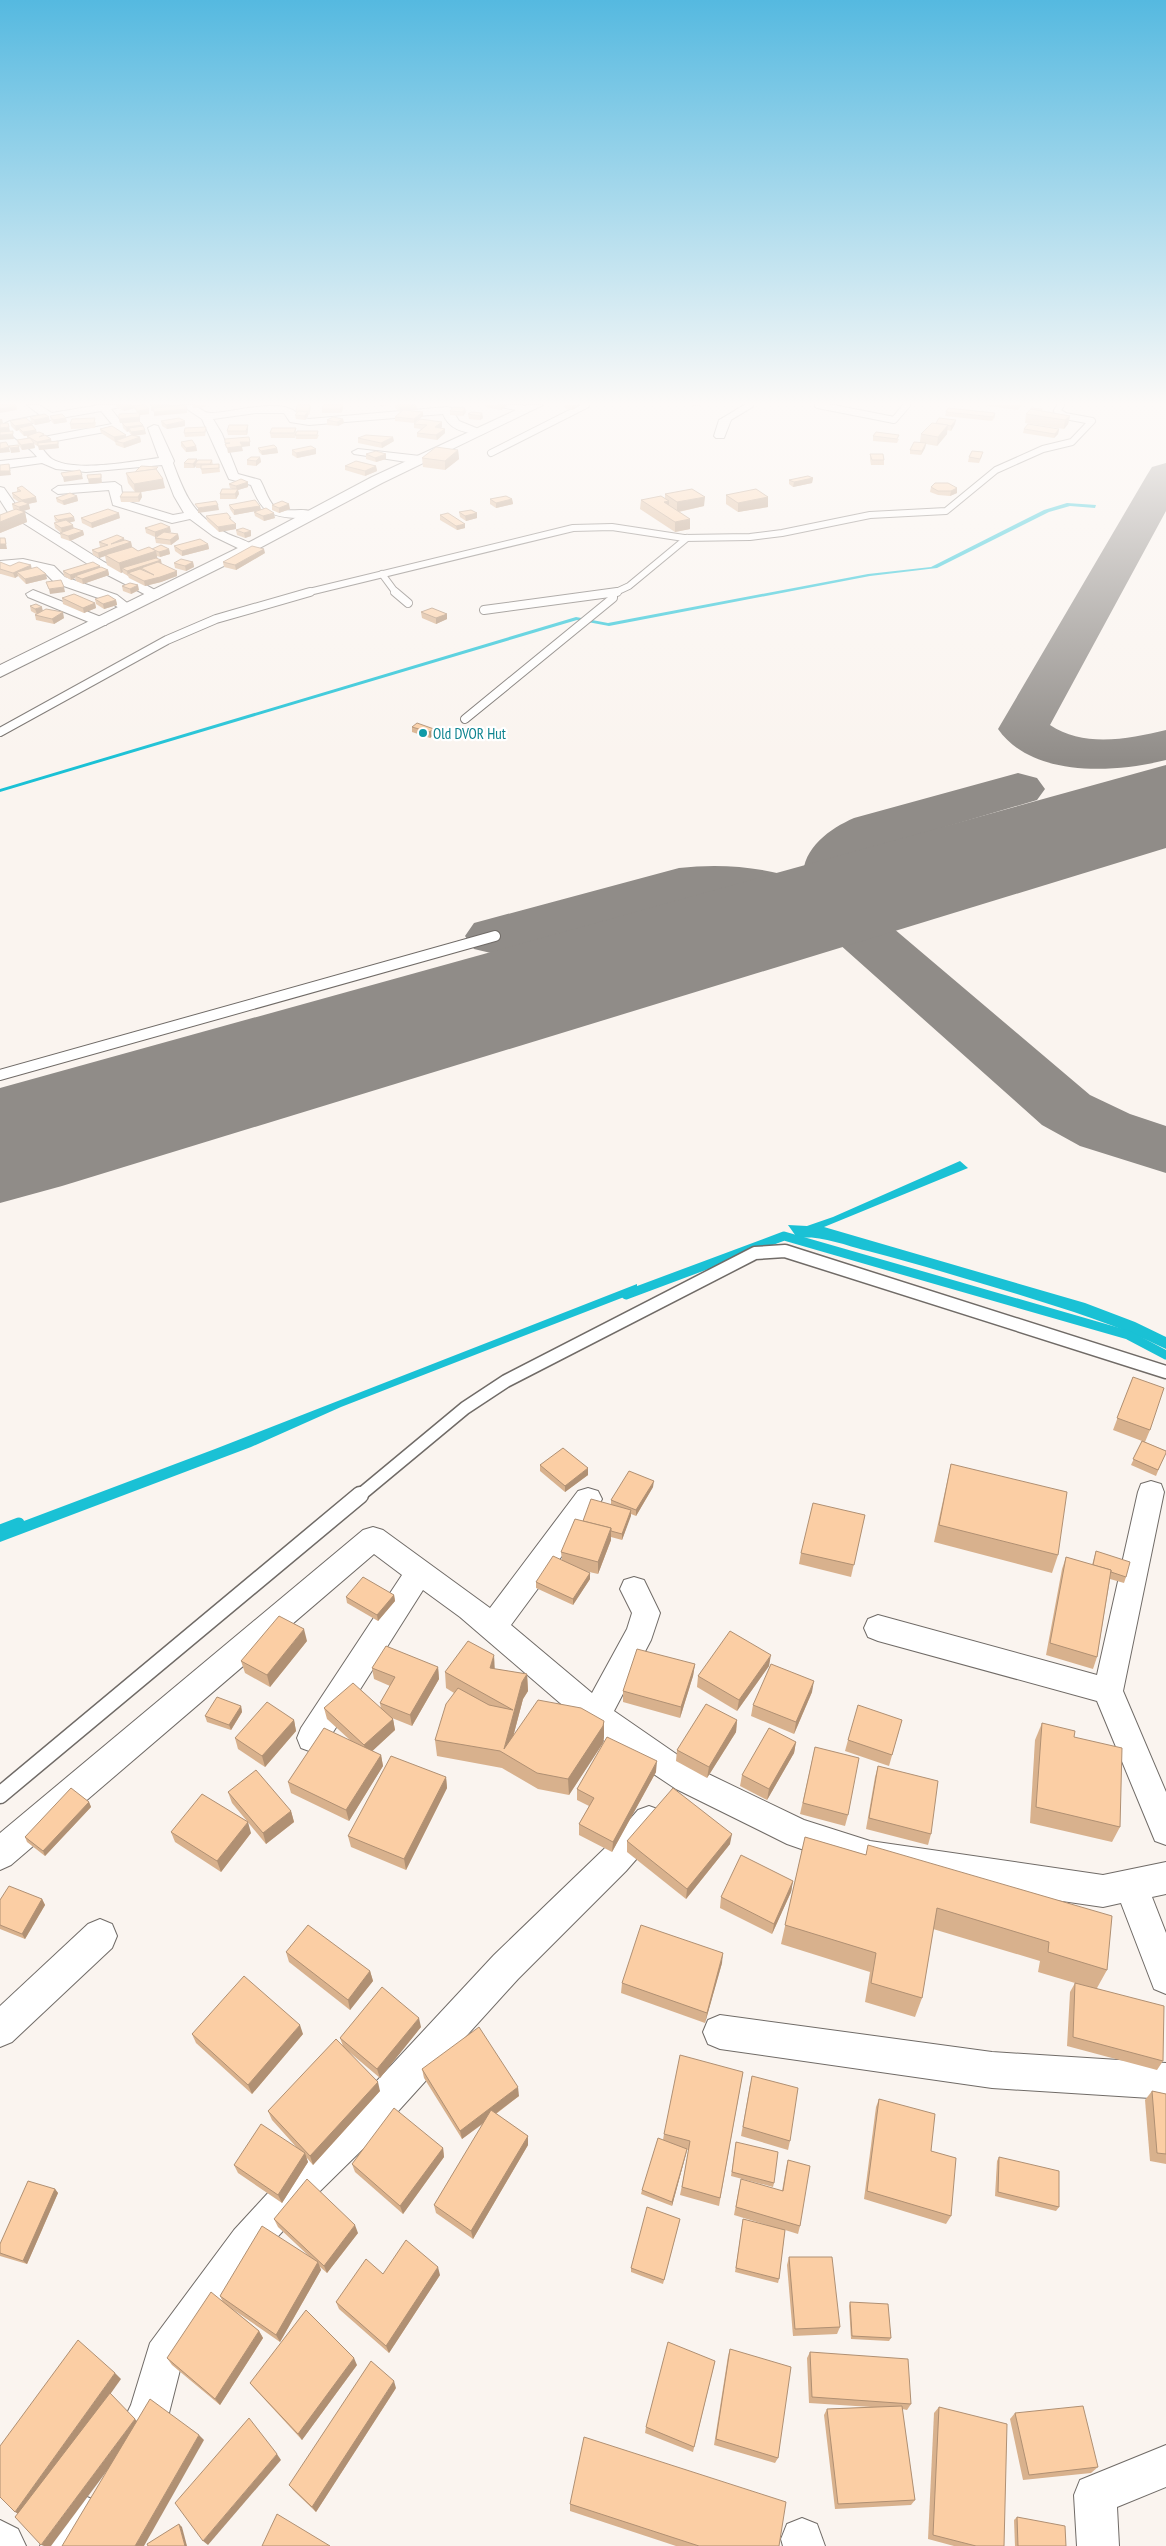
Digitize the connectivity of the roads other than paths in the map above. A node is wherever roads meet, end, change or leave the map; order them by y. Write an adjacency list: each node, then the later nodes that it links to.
1 (33, 524): 11 (street)
2 (204, 524): 6 (street)
3 (294, 524): 6 (street)
4 (825, 524): 5 (lane)
5 (687, 538): 8 (lane); 10 (lane)
6 (249, 548): 11 (street)
7 (0, 566): 13 (street)
8 (382, 574): 12 (lane); 18 (lane)
9 (33, 594): 15 (street)
10 (613, 594): 14 (lane); 17 (lane)
11 (157, 595): 13 (street)
12 (408, 603)
13 (128, 609): 15 (street)
14 (484, 610)
15 (101, 622): 16 (street)
16 (0, 672)
17 (465, 719)
18 (0, 732)
19 (495, 936): 20 (lane)
20 (0, 1075)
21 (1166, 1372): 32 (lane)
22 (1151, 1492): 28 (street)
23 (588, 1498): 26 (street)
24 (420, 1571): 26 (street); 30 (street); 34 (street)
25 (634, 1589): 29 (street)
26 (493, 1628): 29 (street)
27 (878, 1628): 28 (street)
28 (1108, 1691): 33 (street)
29 (596, 1714): 31 (street)
30 (312, 1738)
31 (687, 1779): 36 (street); 42 (street)
32 (0, 1795)
33 (1166, 1830)
34 (0, 1854)
35 (1166, 1878): 36 (street)
36 (1131, 1885): 38 (street)
37 (100, 1936): 39 (street)
38 (1166, 1977)
39 (0, 2030)
40 (720, 2032): 41 (street)
41 (1166, 2081)
42 (119, 2459)
43 (1166, 2466): 46 (street)
44 (98, 2492): 45 (street)
45 (61, 2546)
46 (1098, 2546)

